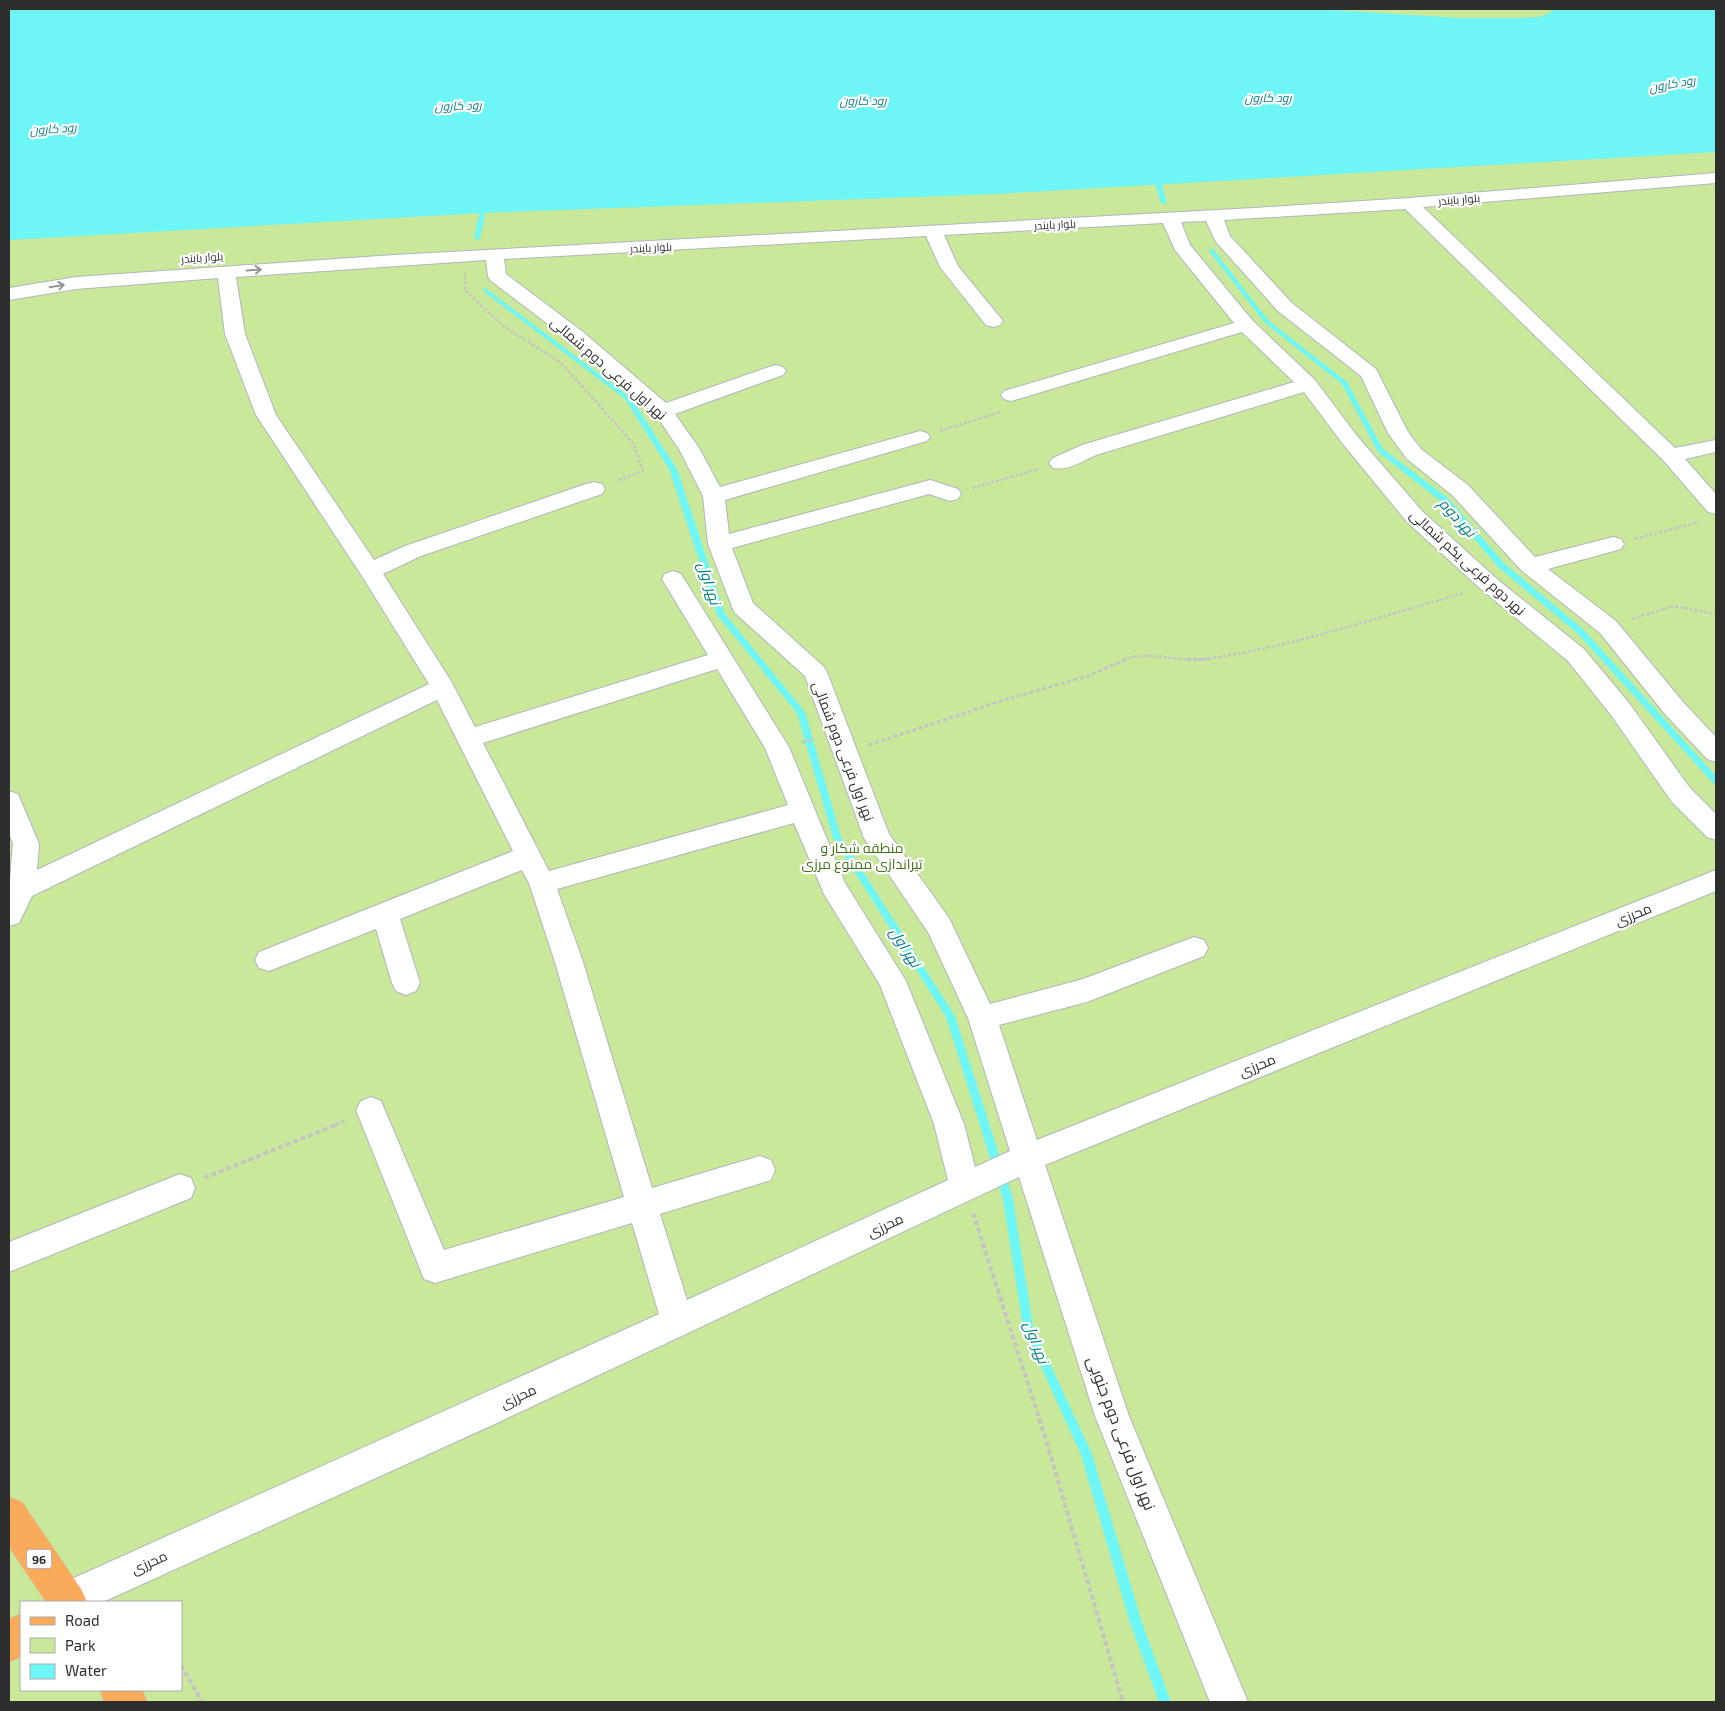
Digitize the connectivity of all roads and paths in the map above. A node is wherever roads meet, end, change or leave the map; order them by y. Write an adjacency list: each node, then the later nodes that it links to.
1 (1716, 178): 2 (street, بلوار بایندر)
2 (1408, 204): 3 (street, بلوار بایندر); 20 (street)
3 (1213, 215): 4 (street, بلوار بایندر); 29 (street)
4 (1170, 218): 5 (street, بلوار بایندر); 13 (street, نهر دوم فرعی یکم شمالی)
5 (933, 231): 6 (street, بلوار بایندر); 12 (street)
6 (495, 256): 7 (street, بلوار بایندر); 17 (street, نهر اول فرعی دوم شمالی)
7 (464, 258): 8 (street, بلوار بایندر); 22 (path)
8 (394, 260): 9 (street, بلوار بایندر, one-way to 8); 10 (street, بلوار بایندر)
9 (226, 272): 11 (street, بلوار بایندر, one-way to 9); 30 (street)
10 (9, 278)
11 (9, 294)
12 (993, 320)
13 (1246, 325): 15 (street, نهر دوم فرعی یکم شمالی); 16 (street)
14 (776, 371): 17 (street)
15 (1308, 384): 21 (street); 32 (street, نهر دوم فرعی یکم شمالی)
16 (1011, 394): 18 (path)
17 (663, 411): 24 (street, نهر اول فرعی دوم شمالی)
18 (920, 437): 24 (street)
19 (1716, 446): 20 (street)
20 (1670, 455): 25 (street)
21 (1060, 463): 23 (path)
22 (594, 489): 30 (street)
23 (950, 494): 27 (street)
24 (714, 496): 27 (street, نهر اول فرعی دوم شمالی)
25 (1716, 508)
26 (1700, 522): 28 (path)
27 (719, 544): 40 (street, نهر اول فرعی دوم شمالی)
28 (1613, 544): 29 (street)
29 (1530, 566): 34 (street)
30 (370, 571): 36 (street)
31 (673, 579): 35 (street)
32 (1490, 585): 40 (path); 44 (street, نهر دوم فرعی یکم شمالی)
33 (1716, 614): 34 (path)
34 (1608, 627): 41 (street)
35 (723, 659): 37 (street); 43 (street)
36 (443, 687): 37 (street); 48 (street)
37 (469, 738): 45 (street)
38 (817, 739): 39 (path)
39 (799, 743)
40 (845, 752): 54 (street, نهر اول فرعی دوم شمالی)
41 (1716, 753)
42 (9, 801): 48 (street)
43 (802, 812): 47 (street); 58 (street)
44 (1716, 830)
45 (529, 856): 47 (street); 49 (street)
46 (1716, 880): 56 (street, محرزی)
47 (542, 883): 60 (street)
48 (23, 889): 50 (street)
49 (385, 914): 52 (street); 53 (street)
50 (9, 915)
51 (1194, 948): 54 (street)
52 (269, 960)
53 (406, 983)
54 (982, 1018): 56 (street, نهر اول فرعی دوم شمالی)
55 (371, 1110): 59 (path); 60 (street)
56 (1021, 1161): 58 (street, محرزی); 72 (street, نهر اول فرعی دوم جنوبی)
57 (760, 1170): 60 (street)
58 (974, 1183): 62 (street, محرزی); 71 (path)
59 (180, 1188): 61 (street)
60 (642, 1206): 62 (street)
61 (9, 1257)
62 (677, 1321): 64 (street, محرزی)
63 (9, 1515): 64 (main road, 96)
64 (66, 1601)
65 (20, 1634): 66 (main road)
66 (9, 1643)
67 (182, 1667): 70 (path)
68 (121, 1691): 69 (main road)
69 (127, 1702)
70 (202, 1702)
71 (1122, 1702)
72 (1229, 1702)

